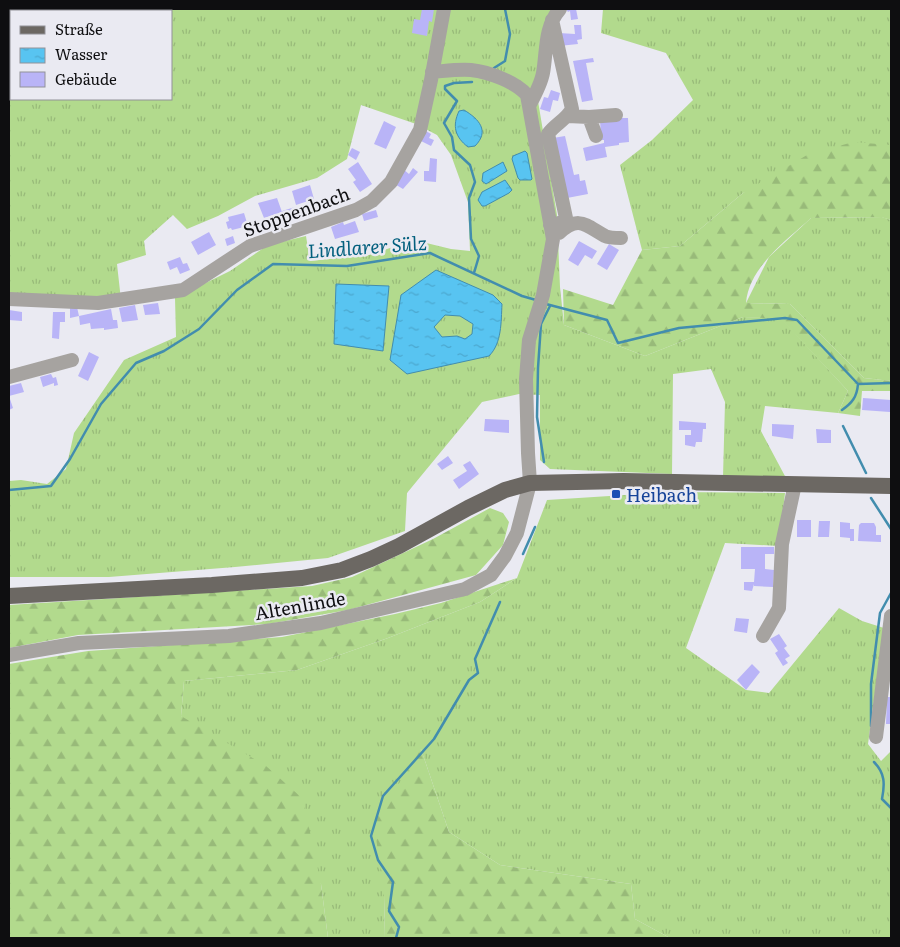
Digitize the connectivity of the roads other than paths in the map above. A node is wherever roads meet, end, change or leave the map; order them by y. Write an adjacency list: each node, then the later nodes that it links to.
1 (444, 9): 3 (street)
2 (556, 14): 4 (street); 6 (street)
3 (432, 72): 4 (street); 11 (street, Stoppenbach)
4 (529, 106): 9 (street)
5 (616, 114): 7 (street)
6 (568, 116): 7 (street); 9 (street)
7 (589, 117): 8 (street)
8 (596, 136)
9 (552, 232): 10 (street); 14 (street)
10 (620, 238)
11 (9, 299)
12 (72, 360): 13 (street)
13 (9, 377)
14 (530, 483): 15 (main road); 17 (main road); 20 (street, Altenlinde)
15 (790, 484): 16 (main road); 19 (street)
16 (891, 486)
17 (9, 596)
18 (891, 616): 21 (street)
19 (763, 636)
20 (9, 655)
21 (876, 737)

